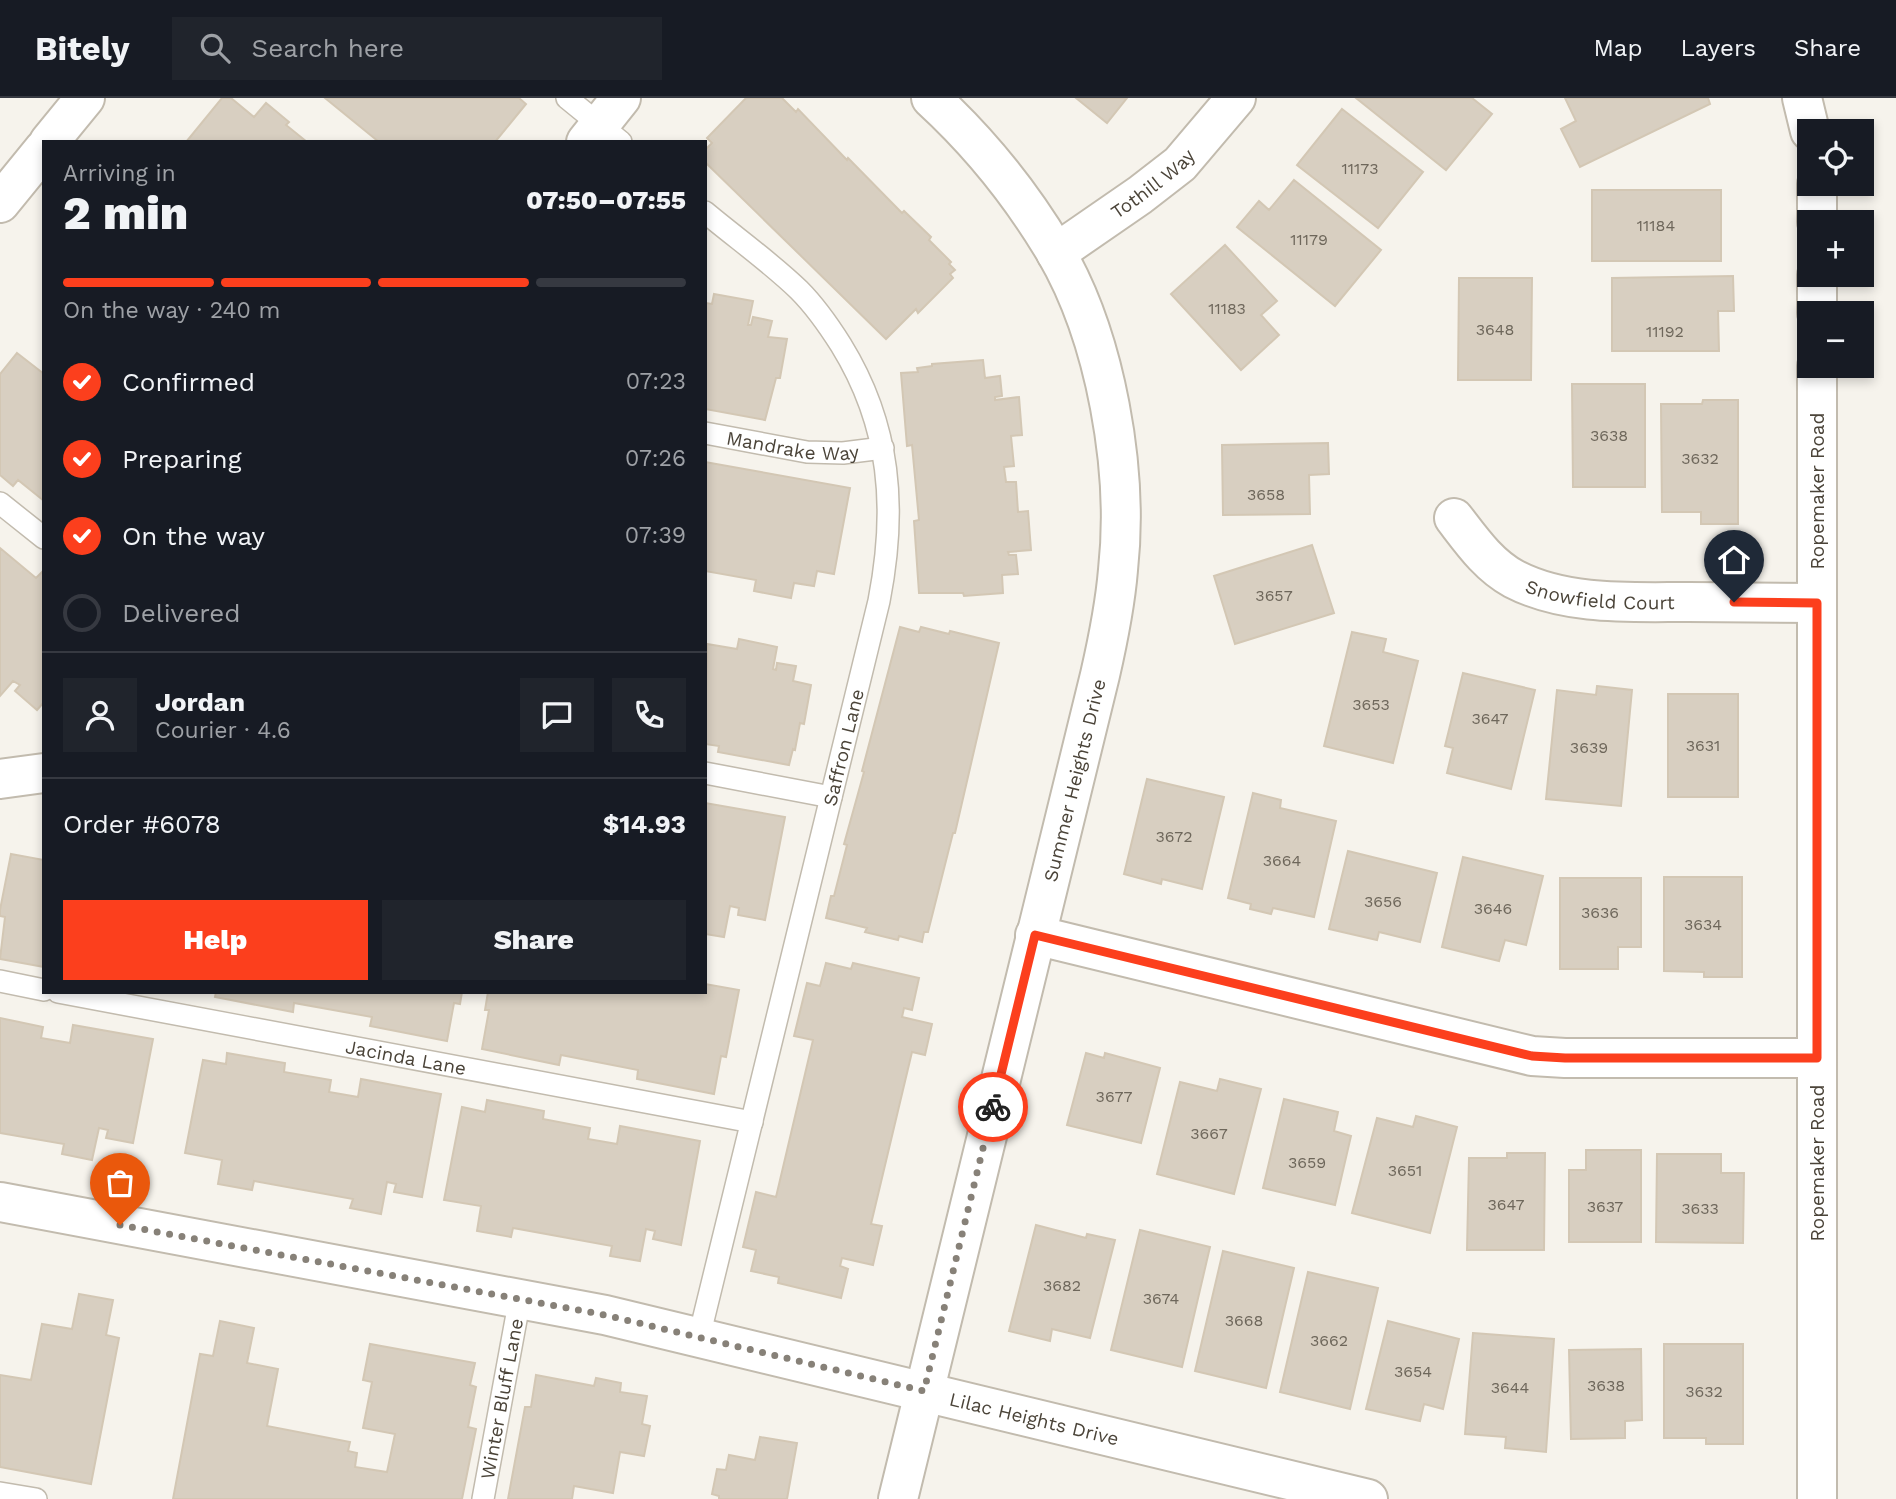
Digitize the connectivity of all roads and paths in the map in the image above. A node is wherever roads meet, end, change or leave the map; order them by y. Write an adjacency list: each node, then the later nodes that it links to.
1 (85, 98): 8 (street)
2 (567, 98): 7 (lane)
3 (931, 98): 12 (street, Summer Heights Drive)
4 (1237, 98): 12 (street, Tothill Way)
5 (1802, 98): 6 (street)
6 (1807, 119)
7 (607, 126)
8 (51, 140)
9 (42, 151): 10 (street)
10 (0, 203)
11 (707, 214): 15 (lane, Saffron Lane)
12 (1056, 253): 24 (street, Summer Heights Drive)
13 (1817, 378): 19 (street, Ropemaker Road)
14 (707, 433): 15 (lane, Mandrake Way)
15 (883, 448): 23 (lane, Saffron Lane)
16 (0, 503): 18 (lane)
17 (1454, 518): 19 (street, Snowfield Court)
18 (42, 536)
19 (1817, 603): 28 (street, Ropemaker Road)
20 (42, 773): 22 (street)
21 (707, 773): 23 (lane)
22 (0, 779)
23 (831, 797): 29 (lane, Saffron Lane)
24 (1035, 935): 28 (street); 33 (street, Summer Heights Drive)
25 (0, 981): 26 (lane)
26 (42, 990)
27 (69, 994): 29 (lane, Jacinda Lane)
28 (1817, 1058): 40 (street, Ropemaker Road)
29 (752, 1122): 32 (lane, Saffron Lane)
30 (0, 1202): 31 (street, Lilac Heights Drive)
31 (520, 1298): 32 (street, Lilac Heights Drive); 37 (lane, Winter Bluff Lane)
32 (699, 1336): 33 (street, Lilac Heights Drive)
33 (924, 1391): 34 (street, Lilac Heights Drive); 38 (street, Summer Heights Drive)
34 (1305, 1492): 39 (street, Lilac Heights Drive)
35 (0, 1493): 36 (lane)
36 (36, 1499)
37 (483, 1499)
38 (898, 1499)
39 (1368, 1499)
40 (1817, 1499)

